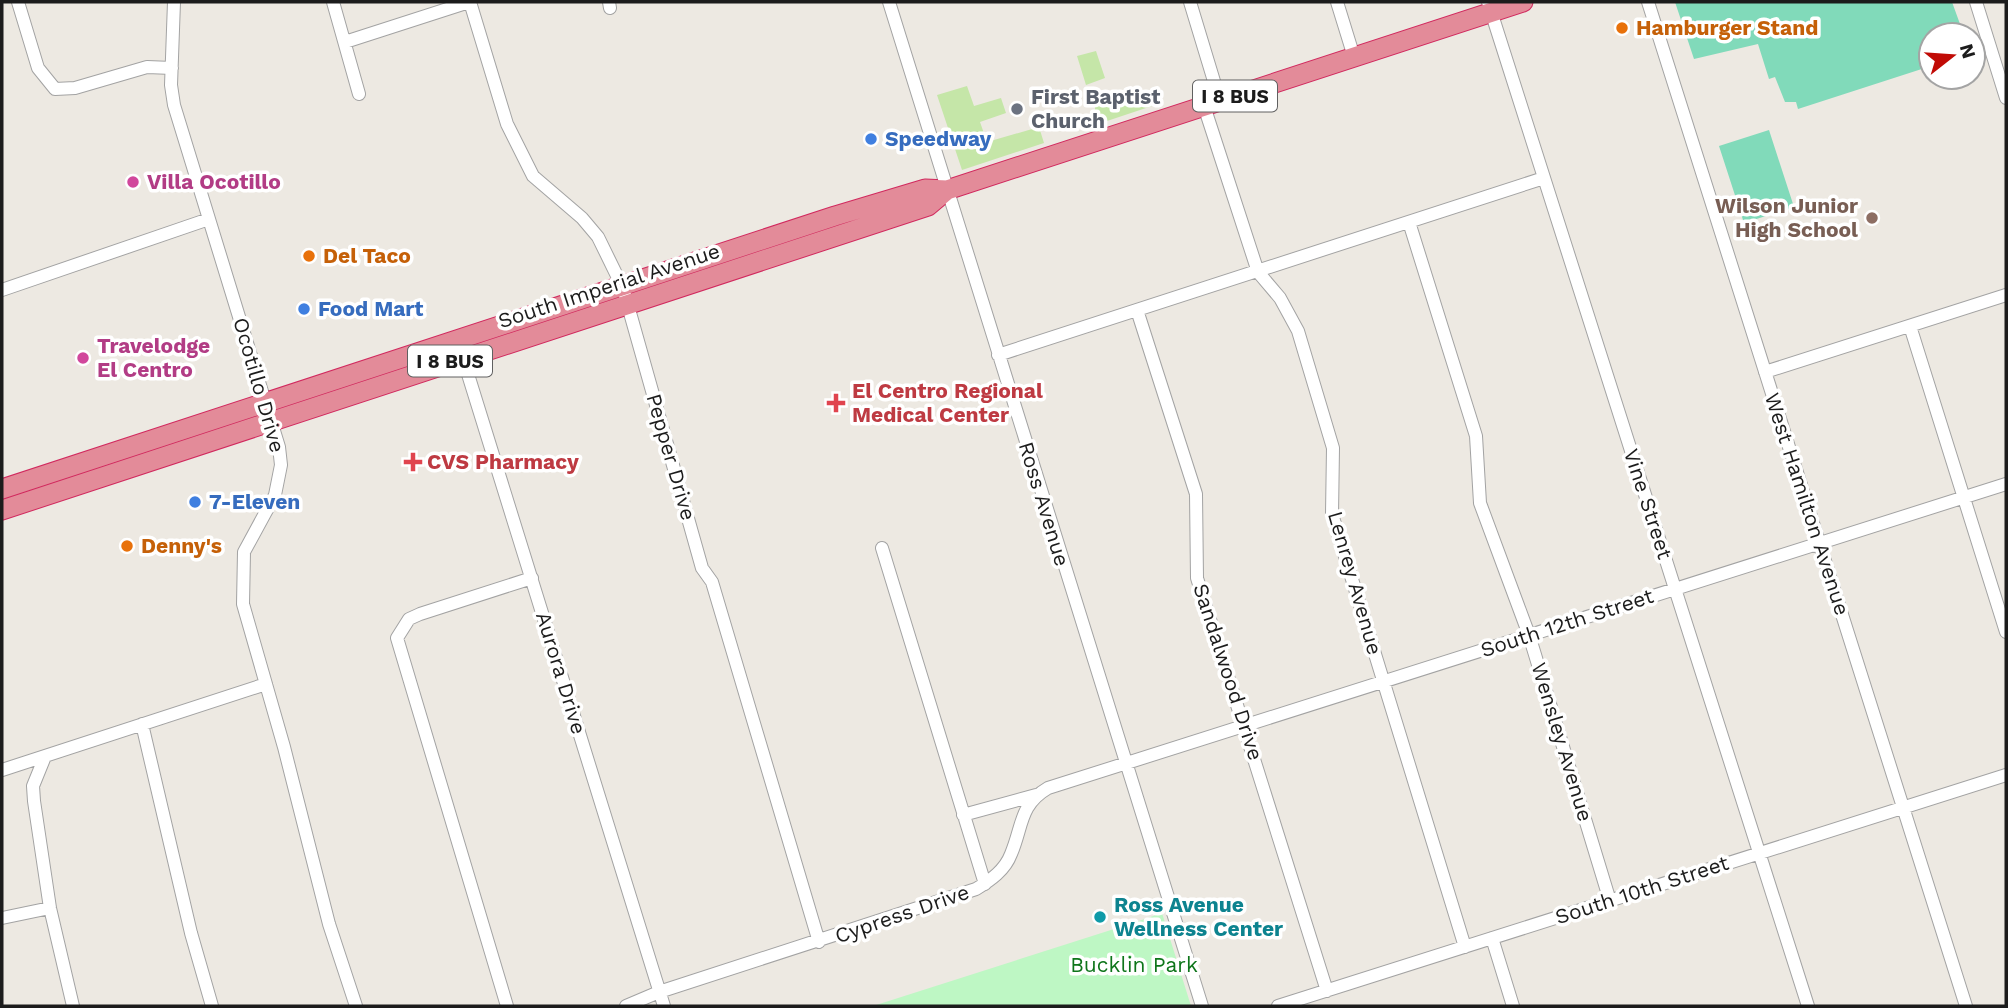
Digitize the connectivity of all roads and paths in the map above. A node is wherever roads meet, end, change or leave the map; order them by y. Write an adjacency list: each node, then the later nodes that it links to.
1 (18, 2): 14 (street)
2 (174, 2): 14 (street, Ocotillo Drive)
3 (333, 2): 12 (street)
4 (469, 2): 12 (street); 24 (street, Pepper Drive)
5 (889, 2): 19 (street, Ross Avenue)
6 (1190, 2): 17 (street, Lenrey Avenue)
7 (1337, 2): 13 (street)
8 (1523, 2): 11 (highway, South Imperial Avenue / I 8 BUS)
9 (1648, 2): 30 (street, West Hamilton Avenue)
10 (1976, 2): 16 (street)
11 (1490, 7): 13 (highway, South Imperial Avenue / I 8 BUS); 18 (street, Vine Street)
12 (345, 42): 15 (street)
13 (1354, 57): 17 (highway, South Imperial Avenue / I 8 BUS)
14 (172, 68): 20 (street, Ocotillo Drive)
15 (359, 94)
16 (2006, 97)
17 (1212, 103): 19 (highway, South Imperial Avenue / I 8 BUS); 22 (street, Lenrey Avenue)
18 (1544, 177): 21 (street); 39 (street, Vine Street)
19 (947, 190): 24 (highway, South Imperial Avenue / I 8 BUS); 29 (street, Ross Avenue)
20 (209, 219): 23 (street); 31 (street, Ocotillo Drive)
21 (1409, 222): 22 (street); 41 (street, Wensley Avenue)
22 (1258, 272): 26 (street); 42 (street, Lenrey Avenue)
23 (2, 290)
24 (625, 295): 28 (highway, South Imperial Avenue / I 8 BUS); 59 (street, Pepper Drive)
25 (2006, 295): 27 (street)
26 (1137, 310): 29 (street); 45 (street, Sandalwood Drive)
27 (1910, 326): 30 (street); 34 (street)
28 (460, 349): 31 (highway, South Imperial Avenue / I 8 BUS); 38 (street, Aurora Drive)
29 (998, 355): 47 (street, Ross Avenue)
30 (1765, 372): 36 (street, West Hamilton Avenue)
31 (269, 411): 33 (highway, South Imperial Avenue / I 8 BUS); 35 (highway, South Imperial Avenue / I 8 BUS); 43 (street, Ocotillo Drive)
32 (2006, 484): 34 (street, South 12th Street)
33 (2, 489)
34 (1963, 497): 36 (street, South 12th Street); 40 (street)
35 (2, 510)
36 (1819, 543): 39 (street, South 12th Street); 51 (street, West Hamilton Avenue)
37 (881, 548): 52 (street)
38 (532, 578): 62 (street, Aurora Drive); 66 (street)
39 (1676, 589): 41 (street, South 12th Street); 53 (street, Vine Street)
40 (2006, 632)
41 (1530, 635): 42 (street, South 12th Street); 55 (street, Wensley Avenue)
42 (1383, 681): 45 (street, South 12th Street); 60 (street, Lenrey Avenue)
43 (266, 684): 44 (street); 65 (street, Ocotillo Drive)
44 (142, 724): 46 (street); 64 (street)
45 (1245, 725): 47 (street, South 12th Street); 61 (street, Sandalwood Drive)
46 (44, 759): 48 (street); 56 (street)
47 (1127, 763): 50 (street); 69 (street, Ross Avenue)
48 (2, 770)
49 (2006, 775): 51 (street, South 10th Street)
50 (1036, 795): 52 (street); 54 (street, Cypress Drive)
51 (1903, 807): 53 (street, South 10th Street); 73 (street, West Hamilton Avenue)
52 (962, 815): 54 (street)
53 (1759, 853): 55 (street, South 10th Street); 72 (street, Vine Street)
54 (985, 884): 59 (street, Cypress Drive)
55 (1610, 901): 58 (street, South 10th Street)
56 (50, 908): 57 (street); 63 (street)
57 (2, 918)
58 (1492, 938): 60 (street, South 10th Street); 71 (street)
59 (819, 942): 62 (street, Cypress Drive)
60 (1465, 947): 61 (street, South 10th Street)
61 (1327, 991): 70 (street, South 10th Street)
62 (659, 992): 67 (street, Cypress Drive); 68 (street, Aurora Drive)
63 (73, 1006)
64 (212, 1006)
65 (356, 1006)
66 (507, 1006)
67 (626, 1006)
68 (664, 1006)
69 (1202, 1006)
70 (1278, 1006)
71 (1513, 1006)
72 (1808, 1006)
73 (1966, 1006)

